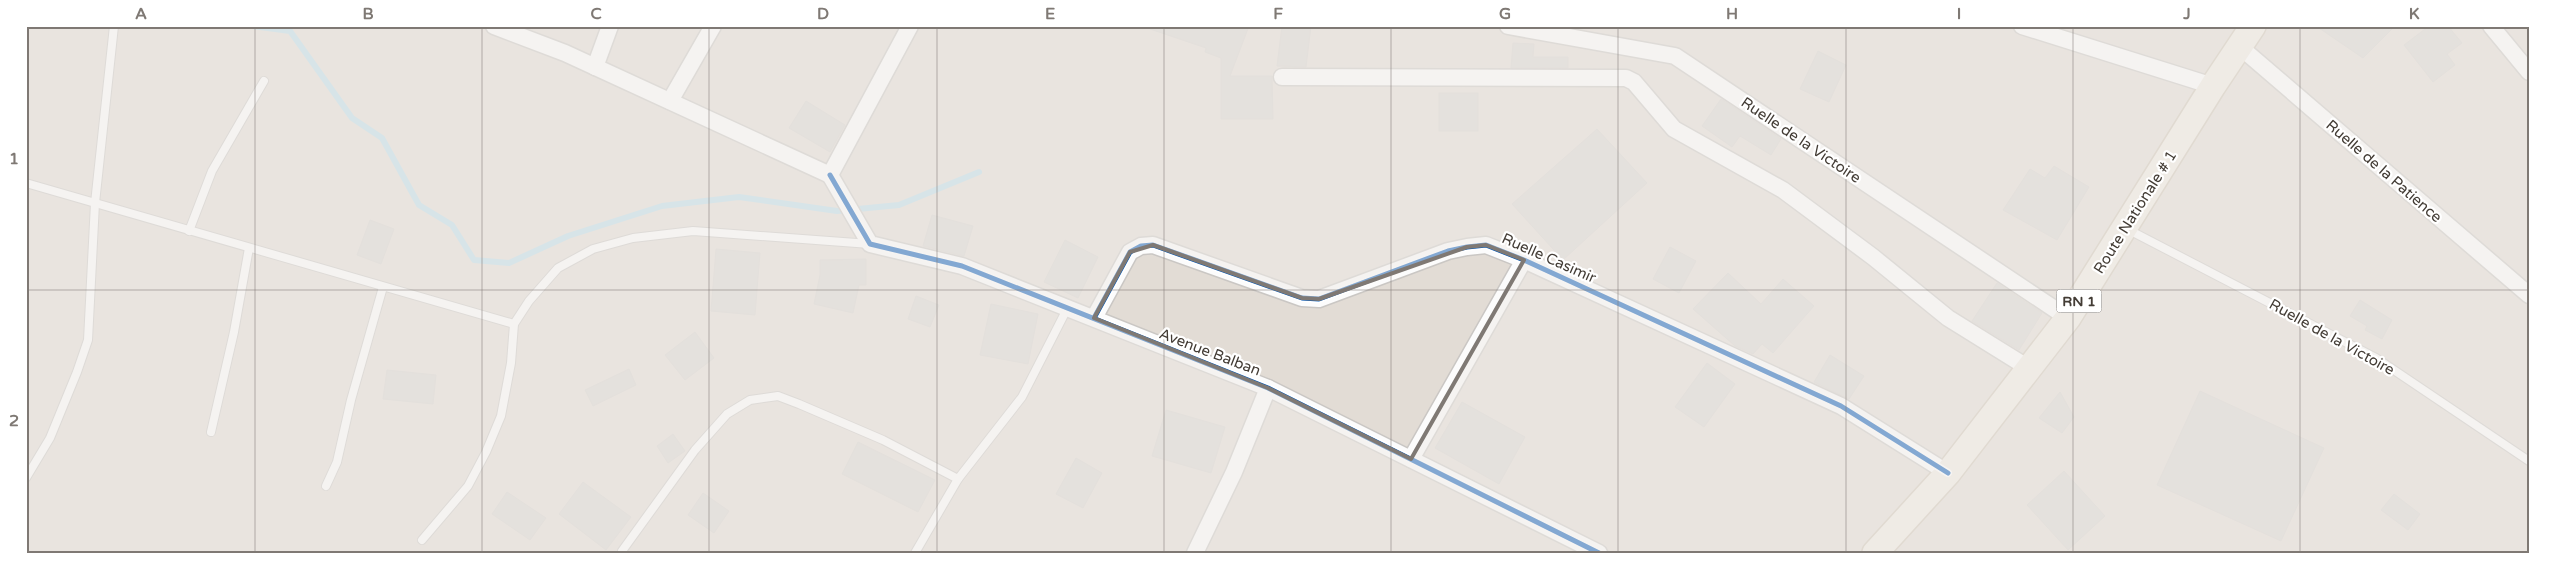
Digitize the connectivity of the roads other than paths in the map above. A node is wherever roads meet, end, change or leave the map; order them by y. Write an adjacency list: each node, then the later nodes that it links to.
1 (114, 26): 18 (lane)
2 (610, 26): 10 (street)
3 (712, 26): 15 (street)
4 (910, 26): 16 (street)
5 (1508, 26): 28 (street, Ruelle de la Victoire)
6 (2022, 26): 14 (street)
7 (2492, 26): 11 (street)
8 (501, 28): 10 (street)
9 (2246, 36): 14 (main road, Route Nationale # 1 / RN 1); 25 (street, Ruelle de la Patience)
10 (595, 67): 15 (street)
11 (2529, 72)
12 (1282, 77): 30 (street)
13 (264, 81): 20 (lane)
14 (2213, 86): 19 (main road, Route Nationale # 1 / RN 1)
15 (670, 101): 16 (street)
16 (830, 175): 21 (street)
17 (26, 183): 18 (lane)
18 (95, 203): 20 (lane); 36 (lane)
19 (2125, 228): 28 (main road, Route Nationale # 1 / RN 1); 34 (lane, Ruelle de la Victoire)
20 (189, 231): 22 (lane)
21 (870, 244): 26 (street, Avenue Balban); 29 (lane)
22 (248, 248): 24 (lane); 32 (lane)
23 (1524, 260): 27 (street, Ruelle Casimir); 33 (street); 35 (street, Ruelle Casimir)
24 (383, 287): 29 (lane); 38 (lane)
25 (2529, 295)
26 (1068, 307): 27 (street, Avenue Balban); 37 (lane)
27 (1094, 318): 31 (street, Avenue Balban)
28 (2068, 318): 30 (main road, Route Nationale # 1 / RN 1)
29 (514, 324): 39 (lane)
30 (2030, 368): 35 (main road, Route Nationale # 1 / RN 1)
31 (1268, 388): 33 (street, Avenue Balban); 43 (street)
32 (211, 432)
33 (1411, 459): 40 (street, Avenue Balban)
34 (2529, 461)
35 (1948, 473): 45 (main road, Route Nationale # 1 / RN 1)
36 (26, 478)
37 (958, 479): 41 (lane); 42 (lane)
38 (326, 486)
39 (422, 540)
40 (1582, 549): 44 (street, Avenue Balban)
41 (622, 551)
42 (916, 553)
43 (1195, 553)
44 (1599, 553)
45 (1875, 553)

